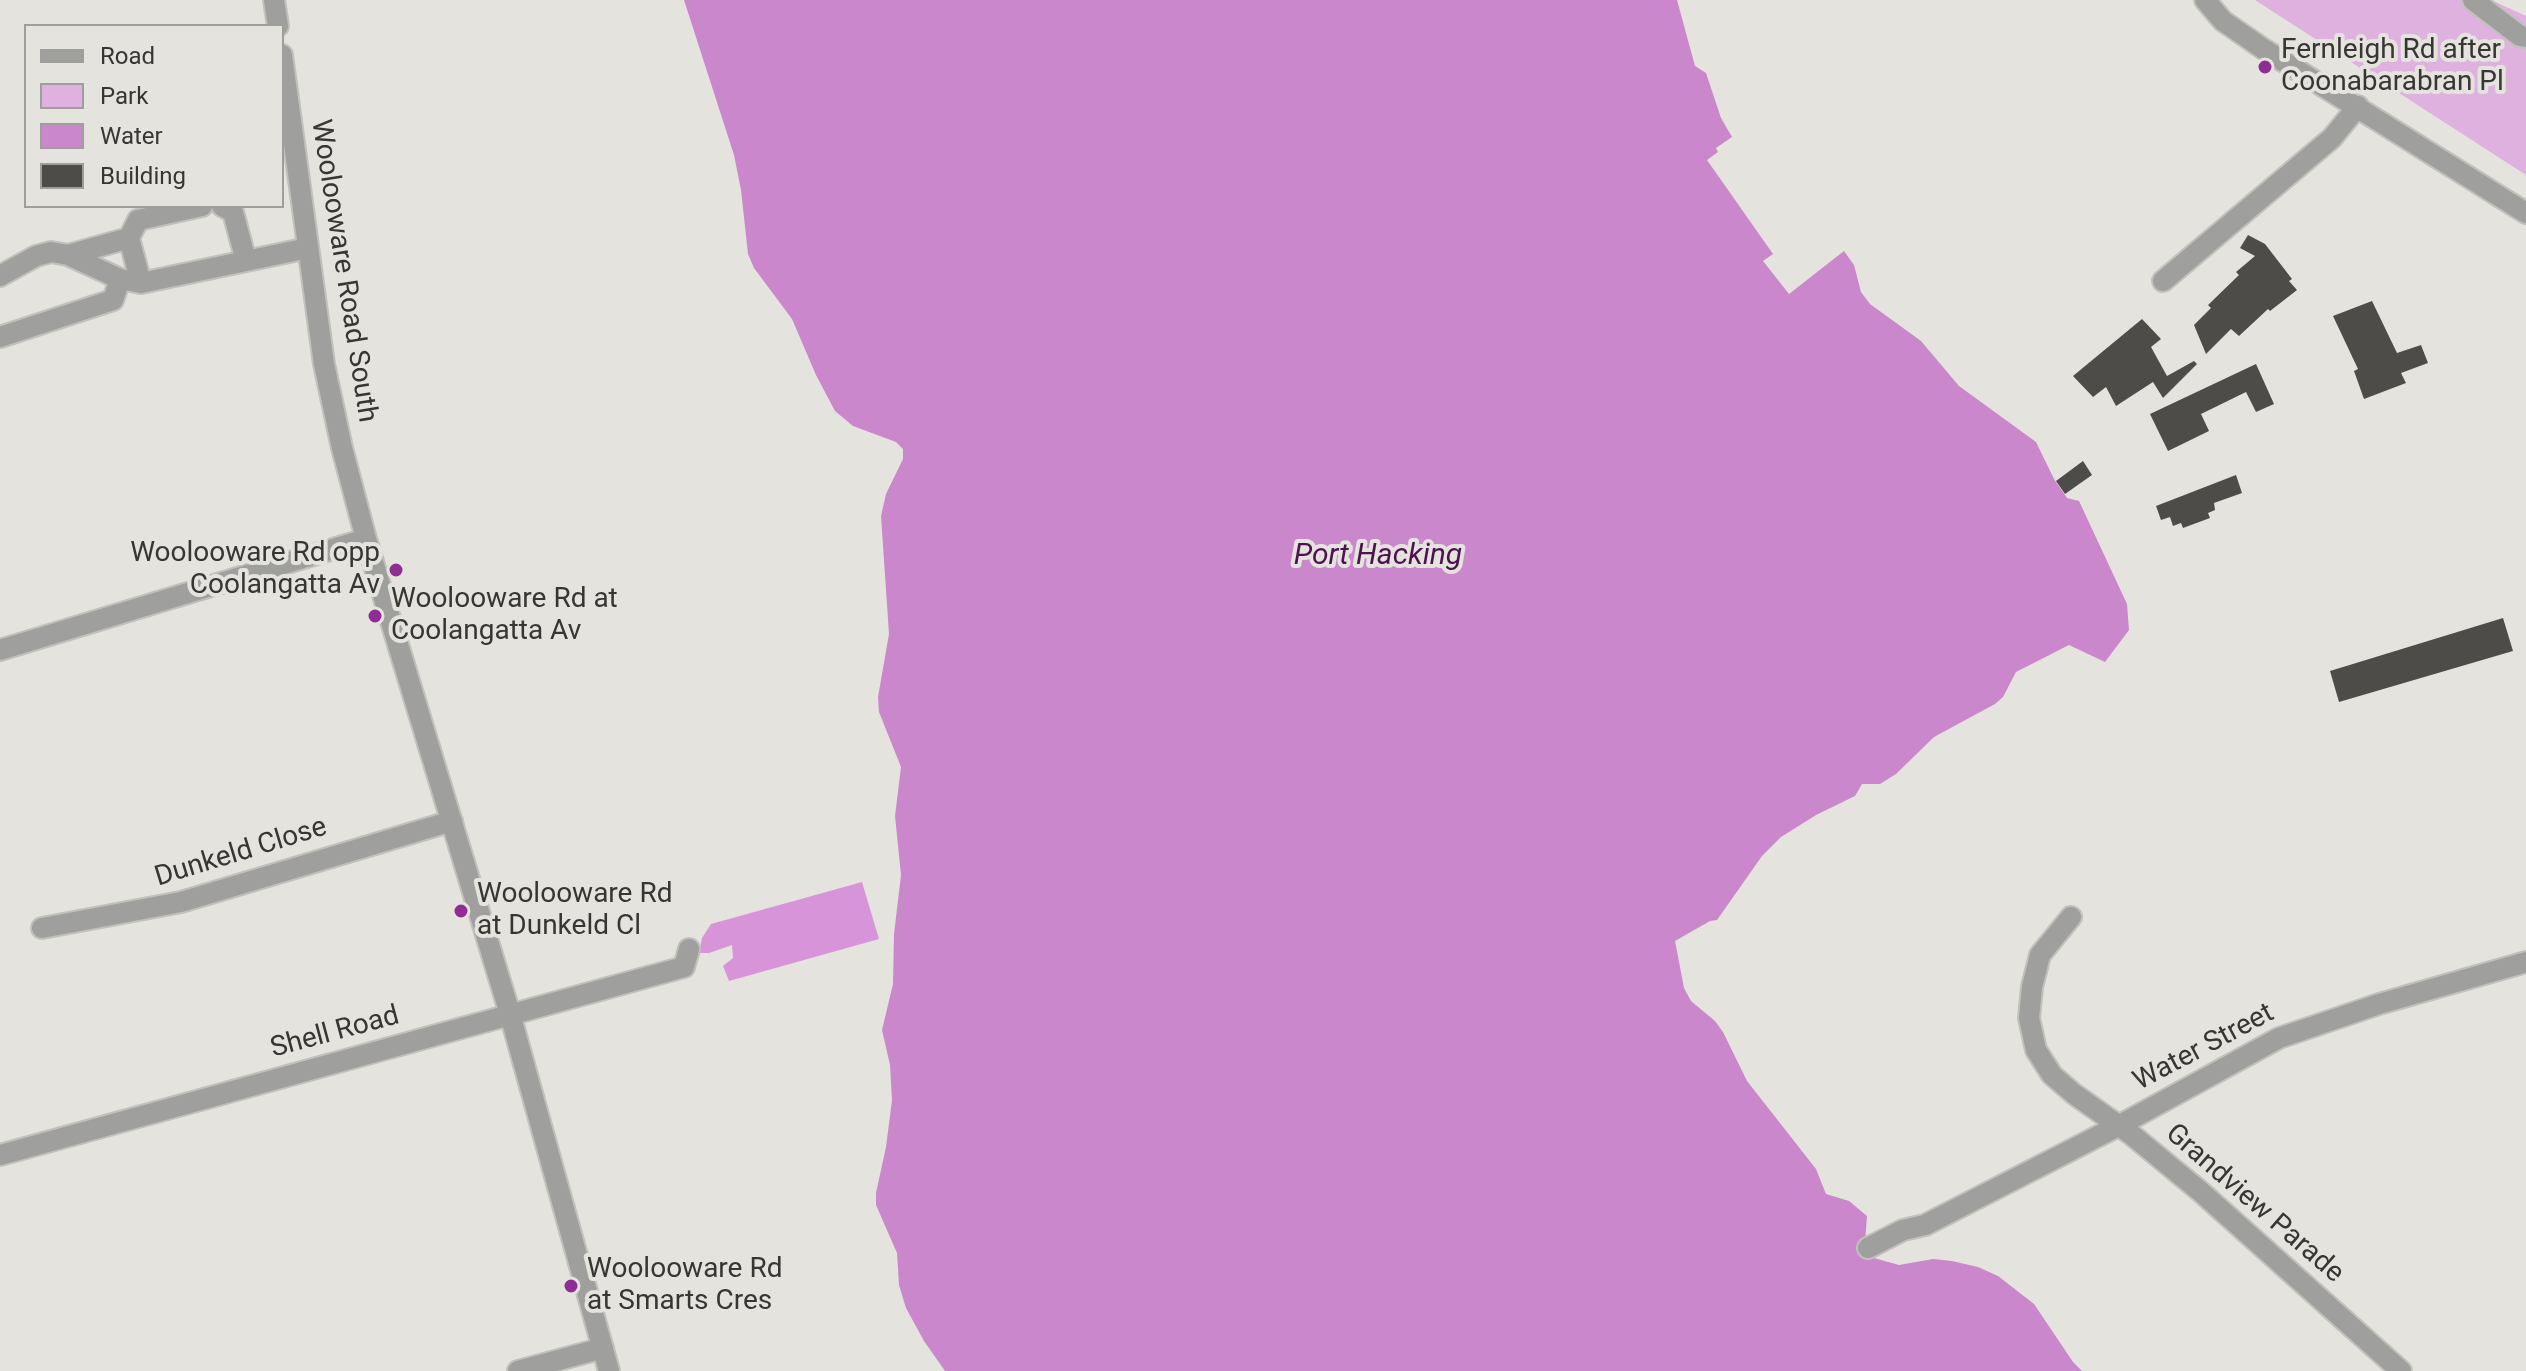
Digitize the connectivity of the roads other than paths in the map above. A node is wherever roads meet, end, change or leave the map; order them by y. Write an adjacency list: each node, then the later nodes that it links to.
1 (274, 0): 4 (street)
2 (2205, 0): 7 (street)
3 (2473, 0): 5 (street)
4 (278, 24)
5 (2526, 37)
6 (284, 70): 12 (street, Woolooware Road South)
7 (2358, 106): 10 (street); 17 (street)
8 (193, 208): 11 (street)
9 (226, 208): 14 (street)
10 (2526, 213)
11 (129, 238): 13 (street); 18 (street)
12 (308, 248): 14 (street); 20 (street, Woolooware Road South)
13 (68, 255): 15 (street); 16 (street)
14 (246, 261): 18 (street)
15 (0, 276)
16 (120, 279): 18 (street); 19 (street)
17 (2163, 281)
18 (141, 283)
19 (0, 337)
20 (366, 539): 21 (street); 22 (street, Woolooware Road South)
21 (0, 650)
22 (452, 821): 24 (street, Dunkeld Close); 27 (street, Woolooware Road South)
23 (2071, 917): 28 (street, Grandview Parade)
24 (42, 928)
25 (2526, 962): 28 (street, Water Street)
26 (687, 966): 27 (street, Shell Road)
27 (510, 1014): 29 (street, Shell Road); 31 (street, Woolooware Road South)
28 (2120, 1125): 30 (street, Water Street); 34 (street, Grandview Parade)
29 (0, 1155)
30 (1868, 1248)
31 (603, 1348): 32 (street); 33 (street, Woolooware Road South)
32 (518, 1371)
33 (609, 1371)
34 (2401, 1371)

